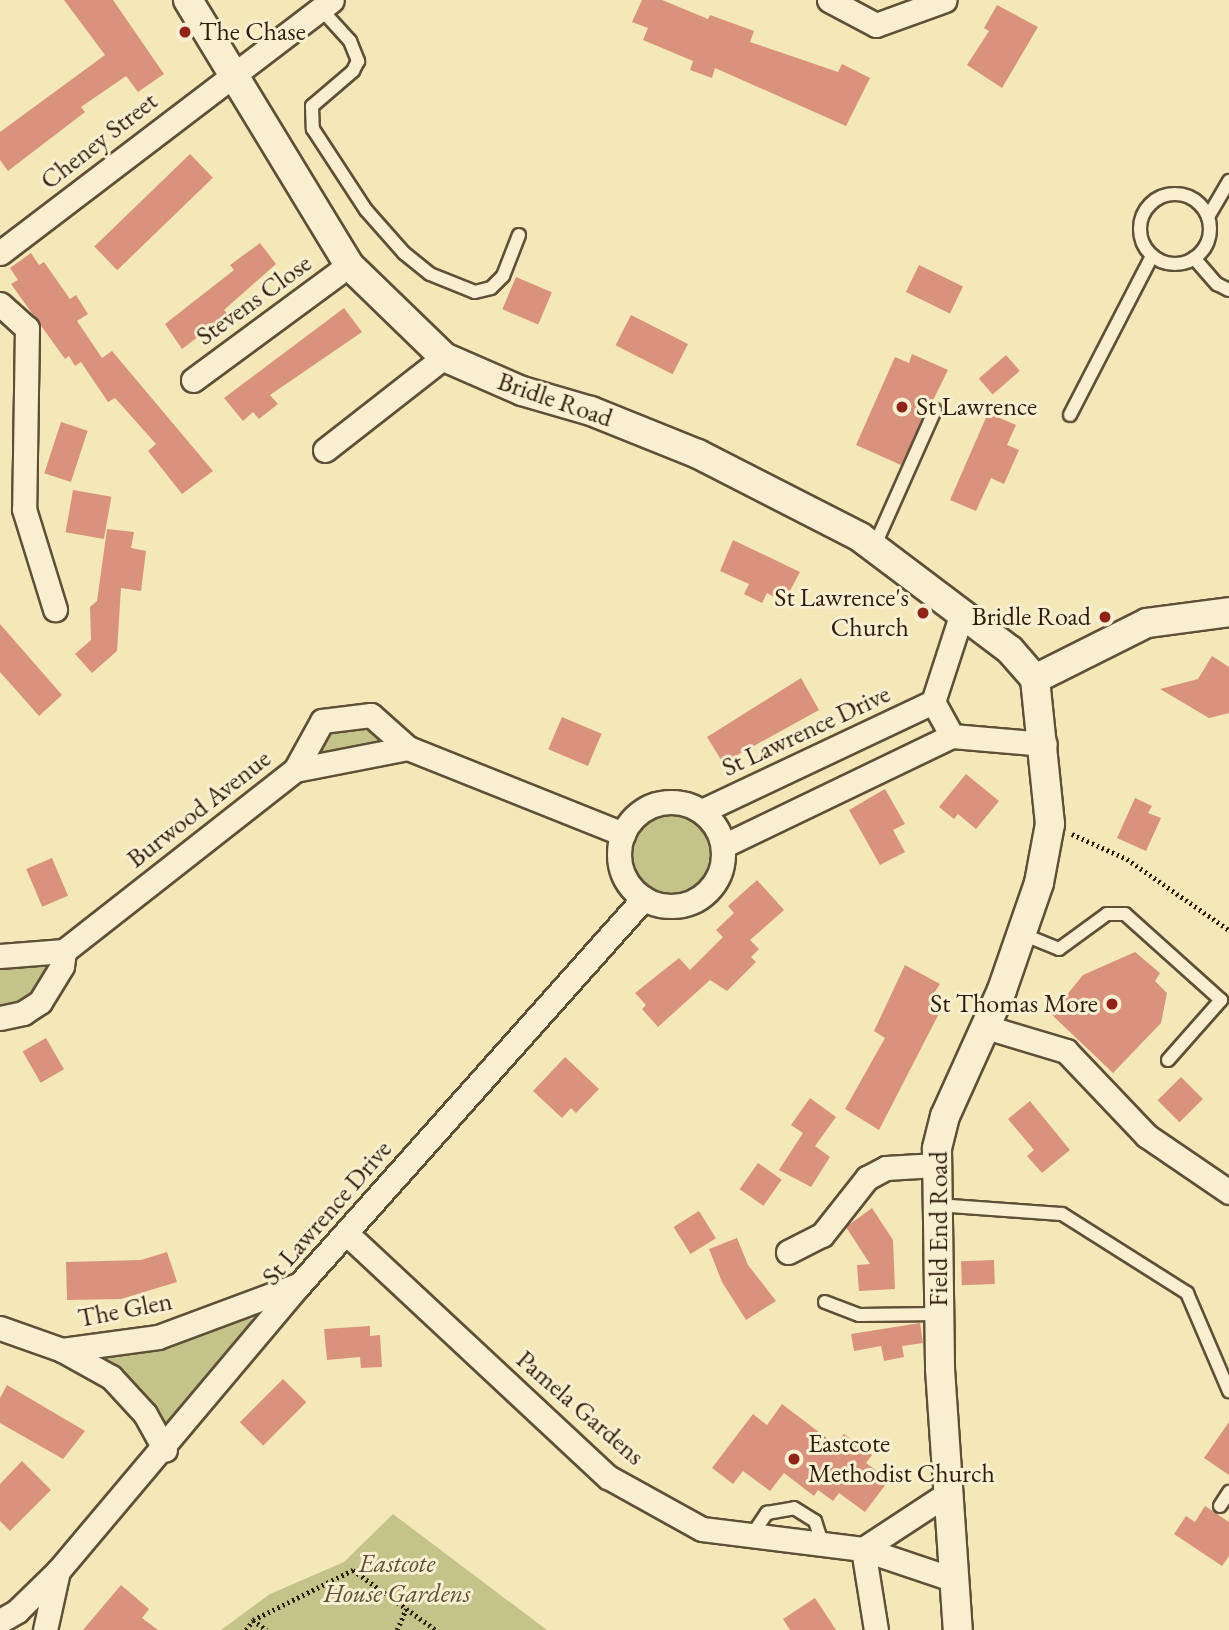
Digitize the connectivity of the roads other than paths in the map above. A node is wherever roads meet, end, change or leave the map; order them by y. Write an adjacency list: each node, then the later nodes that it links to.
1 (188, 0): 5 (street, Bridle Road)
2 (829, 0): 3 (street)
3 (945, 0)
4 (326, 4): 5 (street); 8 (lane)
5 (233, 73): 9 (street, Cheney Street); 12 (street, Bridle Road)
6 (1229, 181): 7 (lane)
7 (1208, 217): 10 (lane); 11 (lane)
8 (519, 234)
9 (0, 253)
10 (1153, 256): 11 (lane); 18 (lane)
11 (1194, 258): 13 (lane)
12 (349, 265): 15 (street, Bridle Road); 16 (street, Stevens Close)
13 (1229, 290)
14 (0, 304): 21 (street)
15 (444, 357): 19 (street); 20 (street, Bridle Road)
16 (193, 380)
17 (935, 410): 20 (lane)
18 (1070, 415)
19 (325, 450)
20 (874, 547): 23 (street, Bridle Road)
21 (55, 609)
22 (1229, 612): 24 (street)
23 (962, 613): 24 (street, Bridle Road); 25 (street, St Lawrence Drive)
24 (1035, 679): 27 (street, Field End Road)
25 (933, 702): 26 (street, St Lawrence Drive); 30 (street, St Lawrence Drive)
26 (952, 736): 27 (street); 32 (street)
27 (1045, 744): 34 (street, Field End Road)
28 (408, 748): 29 (street, Burwood Avenue); 29 (street); 31 (street)
29 (295, 770): 35 (street, Burwood Avenue)
30 (702, 811): 31 (street); 32 (street)
31 (623, 834): 33 (street)
32 (723, 846): 33 (street)
33 (645, 898): 43 (street, St Lawrence Drive)
34 (1022, 934): 38 (street, Field End Road); 39 (lane)
35 (64, 951): 36 (street); 37 (street)
36 (0, 957)
37 (0, 1018)
38 (986, 1027): 40 (street, Field End Road); 41 (street)
39 (1168, 1060)
40 (936, 1165): 42 (street, Field End Road); 44 (street)
41 (1229, 1192)
42 (934, 1205): 47 (street, Field End Road); 50 (lane)
43 (346, 1233): 45 (street, St Lawrence Drive); 55 (street, Pamela Gardens)
44 (788, 1252)
45 (299, 1285): 49 (street, The Glen); 51 (street, St Lawrence Drive)
46 (825, 1302): 47 (lane)
47 (938, 1314): 53 (street, Field End Road)
48 (0, 1328): 49 (street, The Glen)
49 (62, 1350): 51 (street)
50 (1229, 1391)
51 (165, 1450): 58 (street, St Lawrence Drive)
52 (1229, 1492): 54 (lane)
53 (947, 1494): 57 (street); 59 (street, Field End Road)
54 (1220, 1506)
55 (752, 1535): 56 (street, Pamela Gardens); 56 (lane)
56 (823, 1545): 57 (street, Pamela Gardens)
57 (863, 1549): 59 (street, Pamela Gardens); 62 (street)
58 (58, 1572): 60 (street, St Lawrence Drive); 61 (street, St Lawrence Drive)
59 (952, 1580): 63 (street, Field End Road)
60 (0, 1620)
61 (45, 1630)
62 (876, 1630)
63 (958, 1630)

